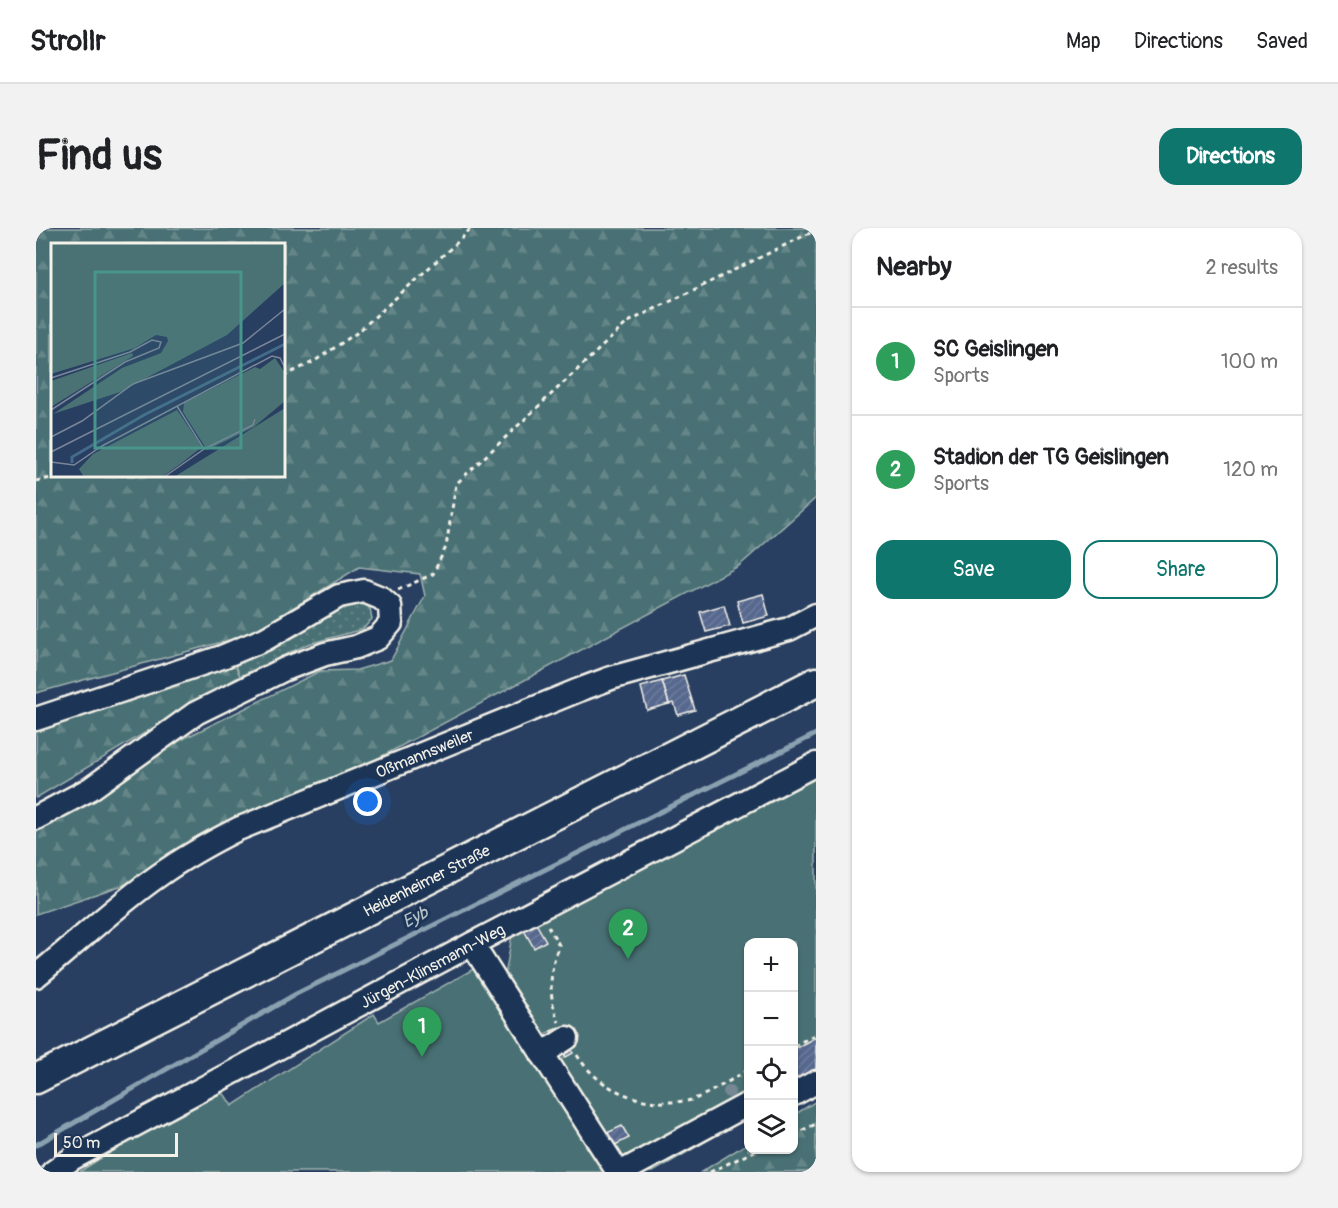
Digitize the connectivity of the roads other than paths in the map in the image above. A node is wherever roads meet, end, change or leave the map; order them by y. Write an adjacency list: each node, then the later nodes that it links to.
1 (816, 615): 7 (street, Oßmannsweiler)
2 (816, 682): 10 (main road, Heidenheimer Straße)
3 (36, 719): 5 (street)
4 (816, 764): 6 (street, Jürgen-Klinsmann-Weg)
5 (36, 818)
6 (472, 944): 9 (street); 14 (street, Jürgen-Klinsmann-Weg)
7 (36, 976)
8 (567, 1038): 9 (street)
9 (542, 1054): 15 (street)
10 (36, 1079)
11 (816, 1082): 12 (street)
12 (798, 1092)
13 (744, 1106): 16 (street)
14 (53, 1172)
15 (618, 1172)
16 (622, 1172)

